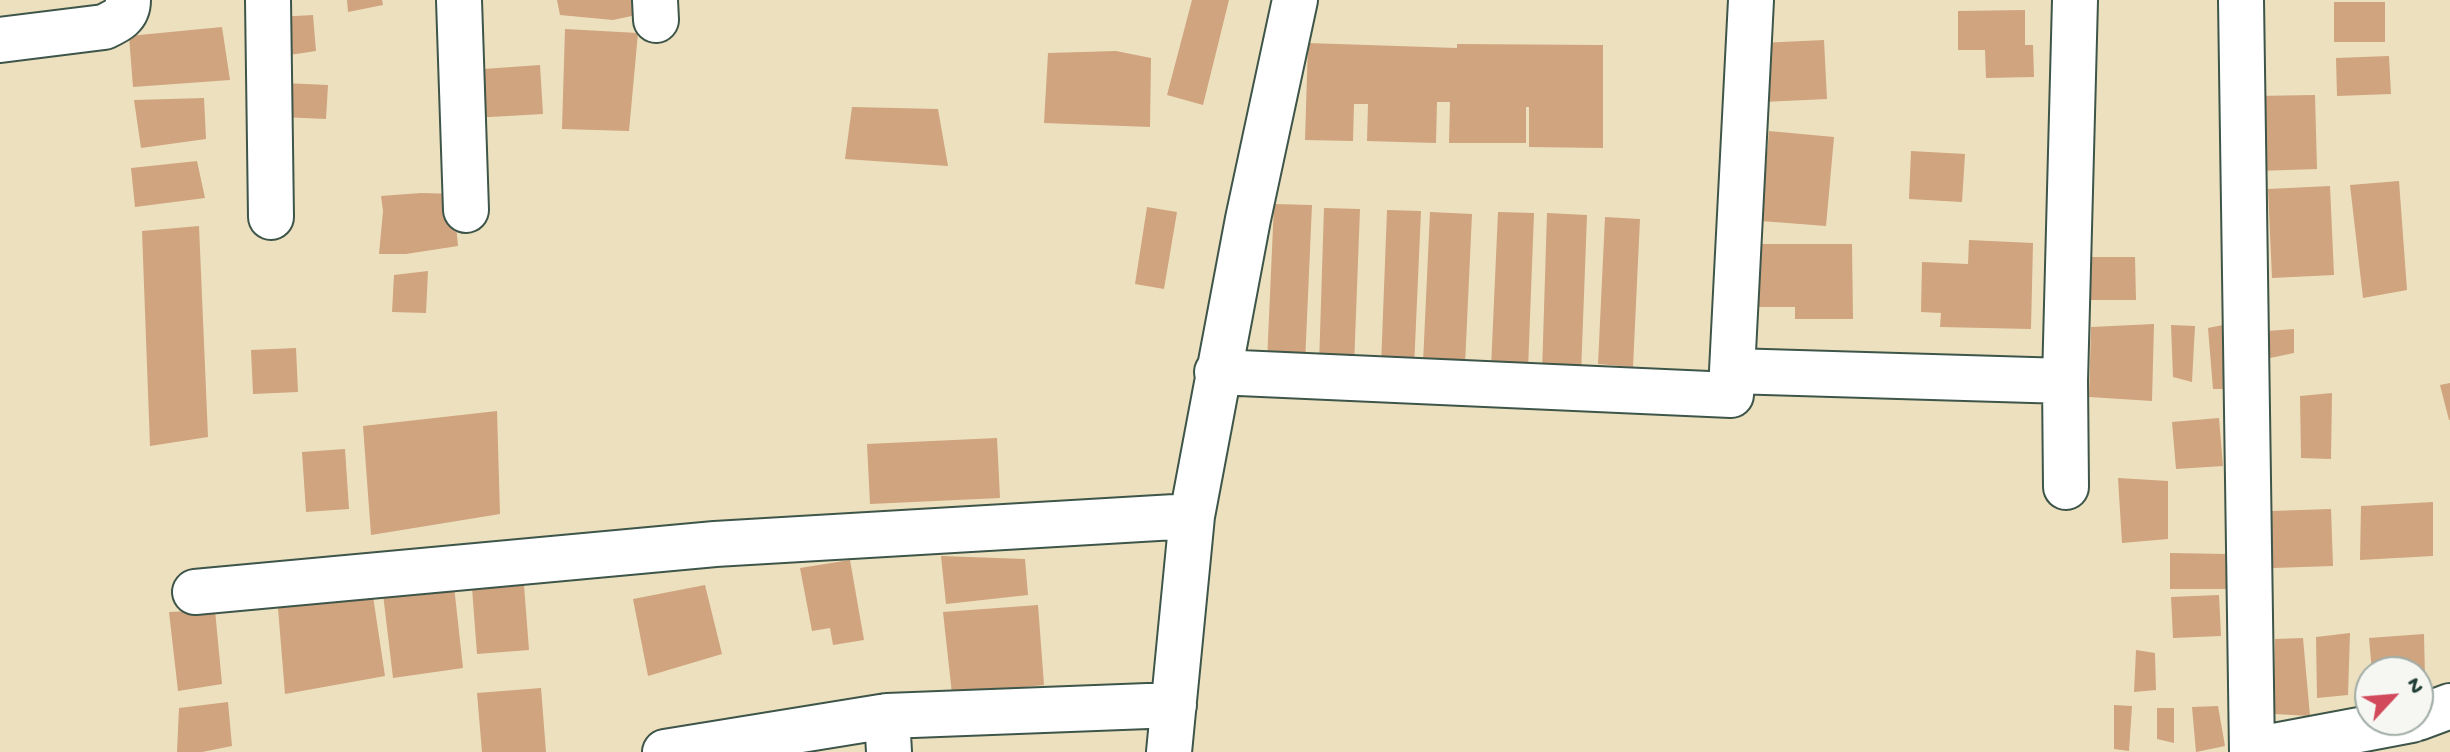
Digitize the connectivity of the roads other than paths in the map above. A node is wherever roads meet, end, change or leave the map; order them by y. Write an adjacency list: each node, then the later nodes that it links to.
1 (128, 0): 8 (street)
2 (268, 0): 10 (street)
3 (459, 0): 9 (street)
4 (1295, 0): 12 (street)
5 (1751, 0): 11 (street)
6 (2075, 0): 13 (street)
7 (2241, 0): 20 (street)
8 (0, 40)
9 (466, 210)
10 (271, 217)
11 (1732, 371): 12 (street); 13 (street)
12 (1217, 372): 15 (street)
13 (2065, 381): 14 (street)
14 (2066, 487)
15 (1192, 516): 16 (street); 17 (street)
16 (195, 592)
17 (1174, 705): 19 (street); 22 (street)
18 (2354, 731): 20 (street)
19 (888, 734): 21 (street)
20 (2252, 751)
21 (665, 752)
22 (1169, 752)

